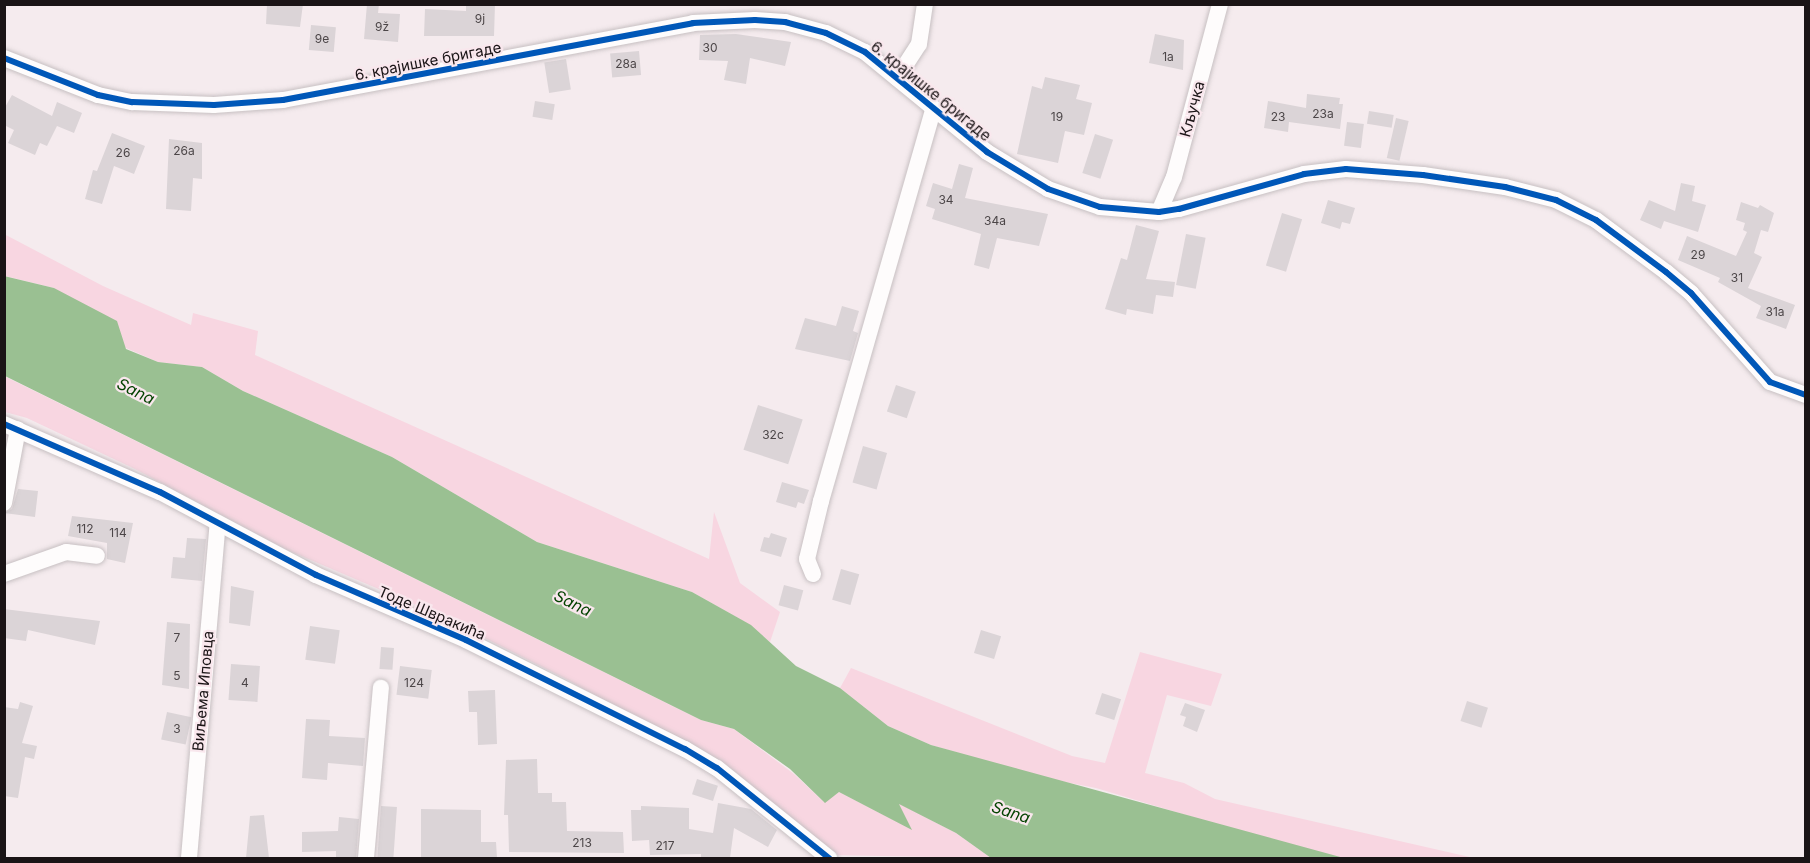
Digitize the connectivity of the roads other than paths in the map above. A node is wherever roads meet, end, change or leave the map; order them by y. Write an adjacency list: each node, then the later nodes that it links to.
1 (925, 4): 4 (street)
2 (1220, 4): 6 (street, Кључка)
3 (4, 58): 4 (street, 6. крајишке бригаде)
4 (897, 78): 5 (street, 6. крајишке бригаде)
5 (933, 110): 6 (street, 6. крајишке бригаде); 13 (street, 6. крајишке бригаде)
6 (1159, 212): 7 (street, 6. крајишке бригаде)
7 (1806, 394)
8 (11, 426): 9 (street); 10 (street, Тоде Швракића)
9 (4, 502)
10 (218, 523): 15 (street, Виљема Иповца); 17 (street, Тоде Швракића)
11 (97, 556): 12 (street)
12 (4, 574)
13 (813, 574)
14 (381, 688): 16 (street)
15 (189, 858)
16 (366, 858)
17 (828, 858)

